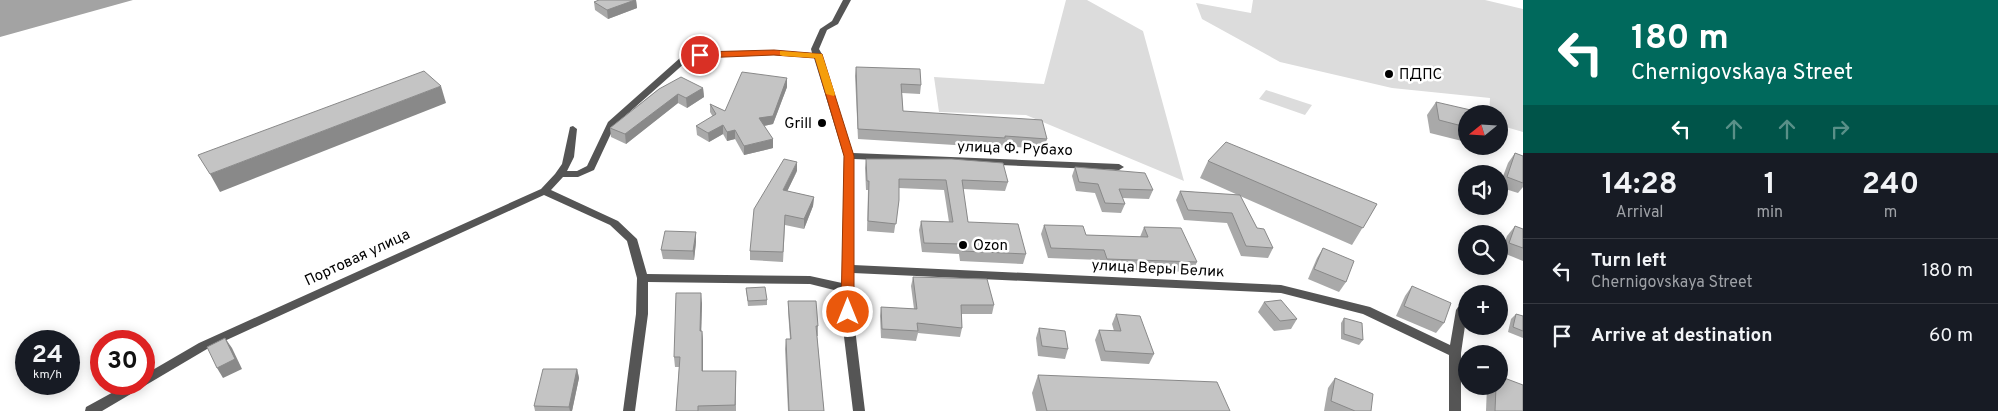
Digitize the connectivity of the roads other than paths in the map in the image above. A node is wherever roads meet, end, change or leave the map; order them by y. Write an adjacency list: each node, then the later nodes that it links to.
1 (847, 0): 2 (street)
2 (819, 56): 4 (street); 6 (street)
3 (573, 129): 6 (street, Портовая улица)
4 (849, 156): 5 (street, улица Ф. Рубахо); 8 (street)
5 (1119, 167)
6 (563, 174): 7 (street, Портовая улица)
7 (544, 191): 9 (street); 13 (street, Портовая улица)
8 (848, 269): 10 (street); 12 (street, улица Веры Белик)
9 (643, 278): 10 (street); 16 (street)
10 (848, 289): 17 (street)
11 (1458, 335): 12 (street)
12 (1455, 354): 18 (street)
13 (155, 375)
14 (119, 395): 15 (street)
15 (91, 411)
16 (629, 411)
17 (859, 411)
18 (1455, 411)

